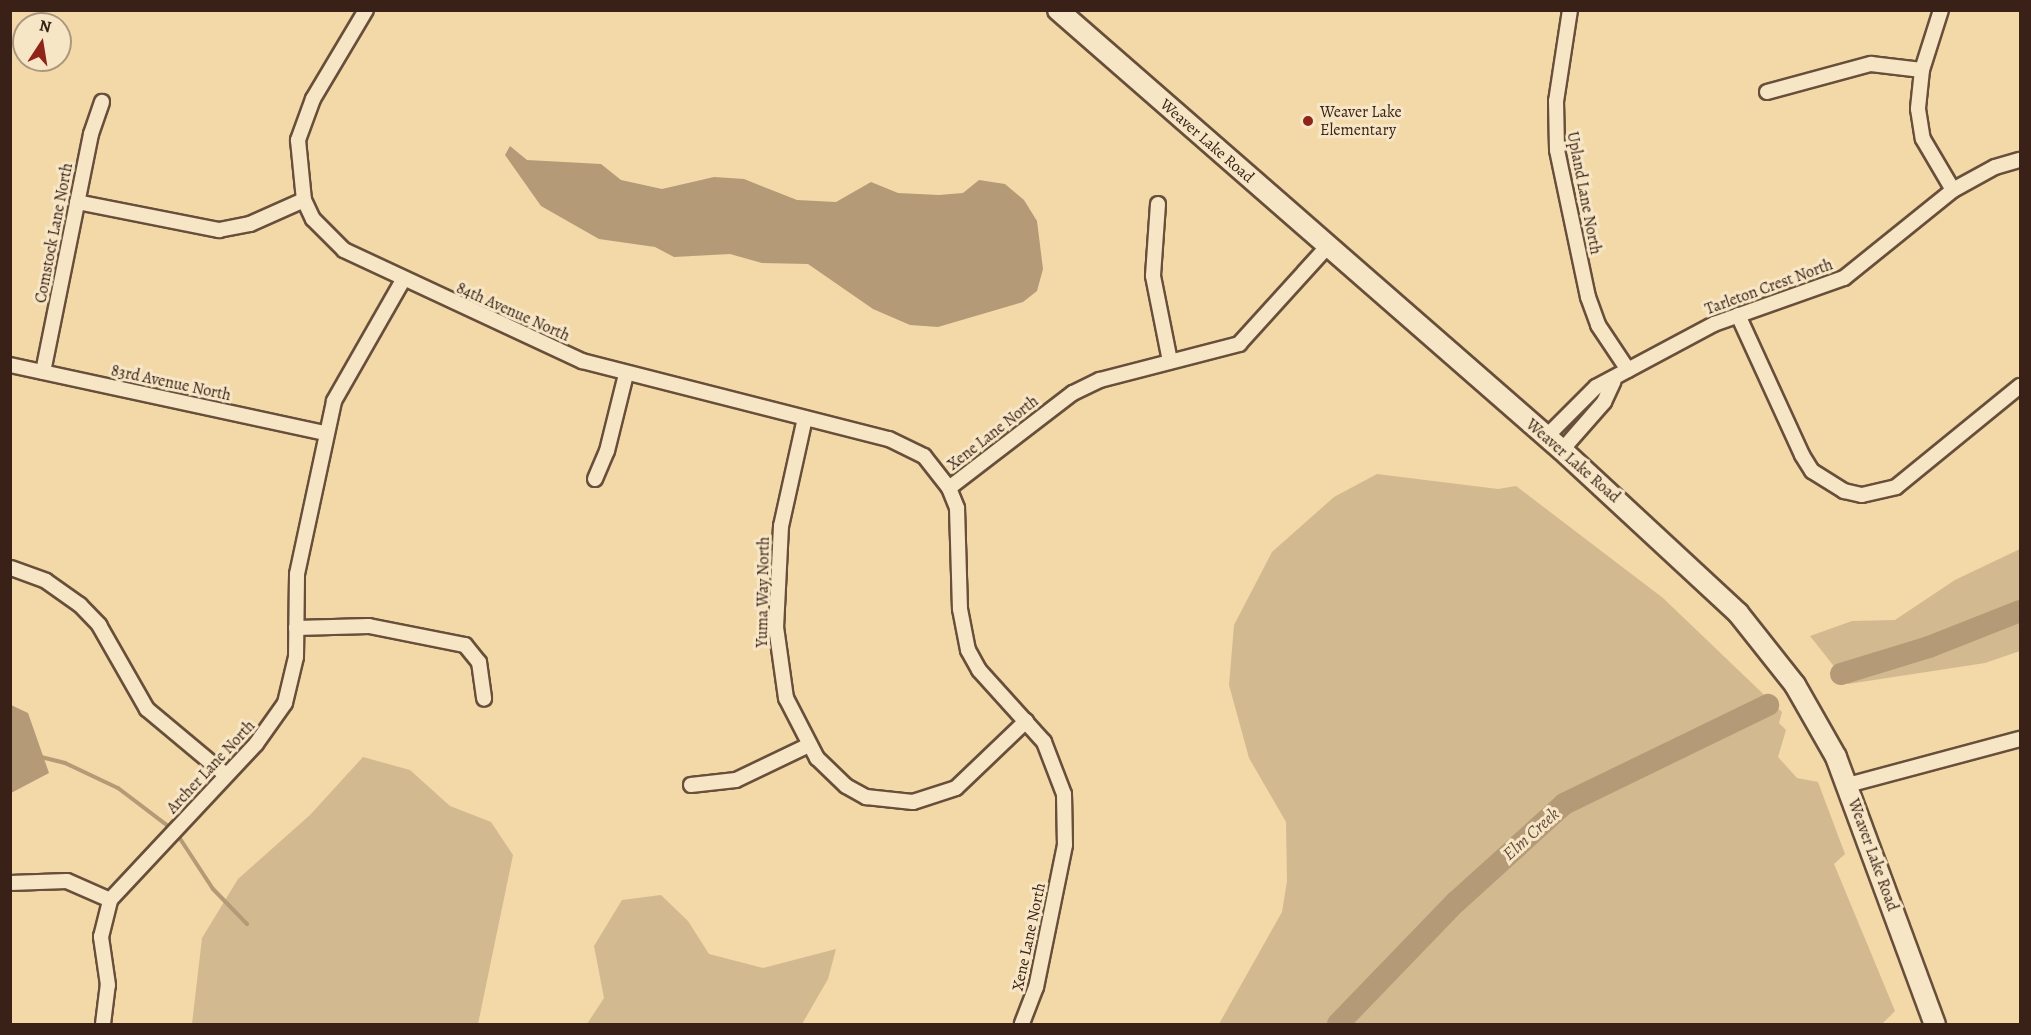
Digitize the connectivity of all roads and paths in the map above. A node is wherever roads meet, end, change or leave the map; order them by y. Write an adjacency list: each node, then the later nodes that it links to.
1 (366, 10): 10 (street)
2 (1058, 10): 13 (main road, Weaver Lake Road)
3 (1570, 10): 18 (street, Upland Lane North)
4 (1941, 10): 5 (street)
5 (1922, 70): 6 (street); 9 (street)
6 (1767, 92)
7 (102, 102): 11 (street, Comstock Lane North)
8 (2020, 160): 9 (street, Tarleton Crest North)
9 (1953, 190): 15 (street, Tarleton Crest North)
10 (304, 200): 11 (street); 14 (street, 84th Avenue North)
11 (77, 202): 19 (street, Comstock Lane North)
12 (1158, 204): 16 (street)
13 (1328, 246): 16 (street, Xene Lane North); 25 (main road, Weaver Lake Road)
14 (403, 280): 20 (street, 84th Avenue North); 24 (street, Archer Lane North)
15 (1738, 315): 18 (street, Tarleton Crest North); 22 (street)
16 (1170, 361): 28 (street, Xene Lane North)
17 (10, 365): 19 (street, 83rd Avenue North)
18 (1628, 370): 21 (street, Tarleton Crest North)
19 (43, 372): 24 (street, 83rd Avenue North)
20 (626, 374): 23 (street, 84th Avenue North); 27 (street)
21 (1614, 381): 25 (street, Tarleton Crest North); 26 (street, Tarleton Crest North)
22 (2020, 386)
23 (805, 418): 28 (street, 84th Avenue North); 34 (street, Yuma Way North)
24 (326, 433): 30 (street, Archer Lane North)
25 (1546, 437): 26 (main road, Weaver Lake Road)
26 (1562, 450): 37 (main road, Weaver Lake Road)
27 (595, 479)
28 (949, 488): 32 (street, Xene Lane North)
29 (11, 568): 35 (street)
30 (296, 627): 31 (street); 35 (street, Archer Lane North)
31 (484, 699)
32 (1026, 721): 34 (street, Yuma Way North); 41 (street, Xene Lane North)
33 (2020, 740): 37 (street)
34 (809, 745): 36 (street)
35 (226, 775): 39 (street, Archer Lane North)
36 (691, 785)
37 (1848, 785): 42 (main road, Weaver Lake Road)
38 (10, 883): 39 (street)
39 (110, 900): 40 (street, Archer Lane North)
40 (103, 1024)
41 (1022, 1024)
42 (1935, 1024)

